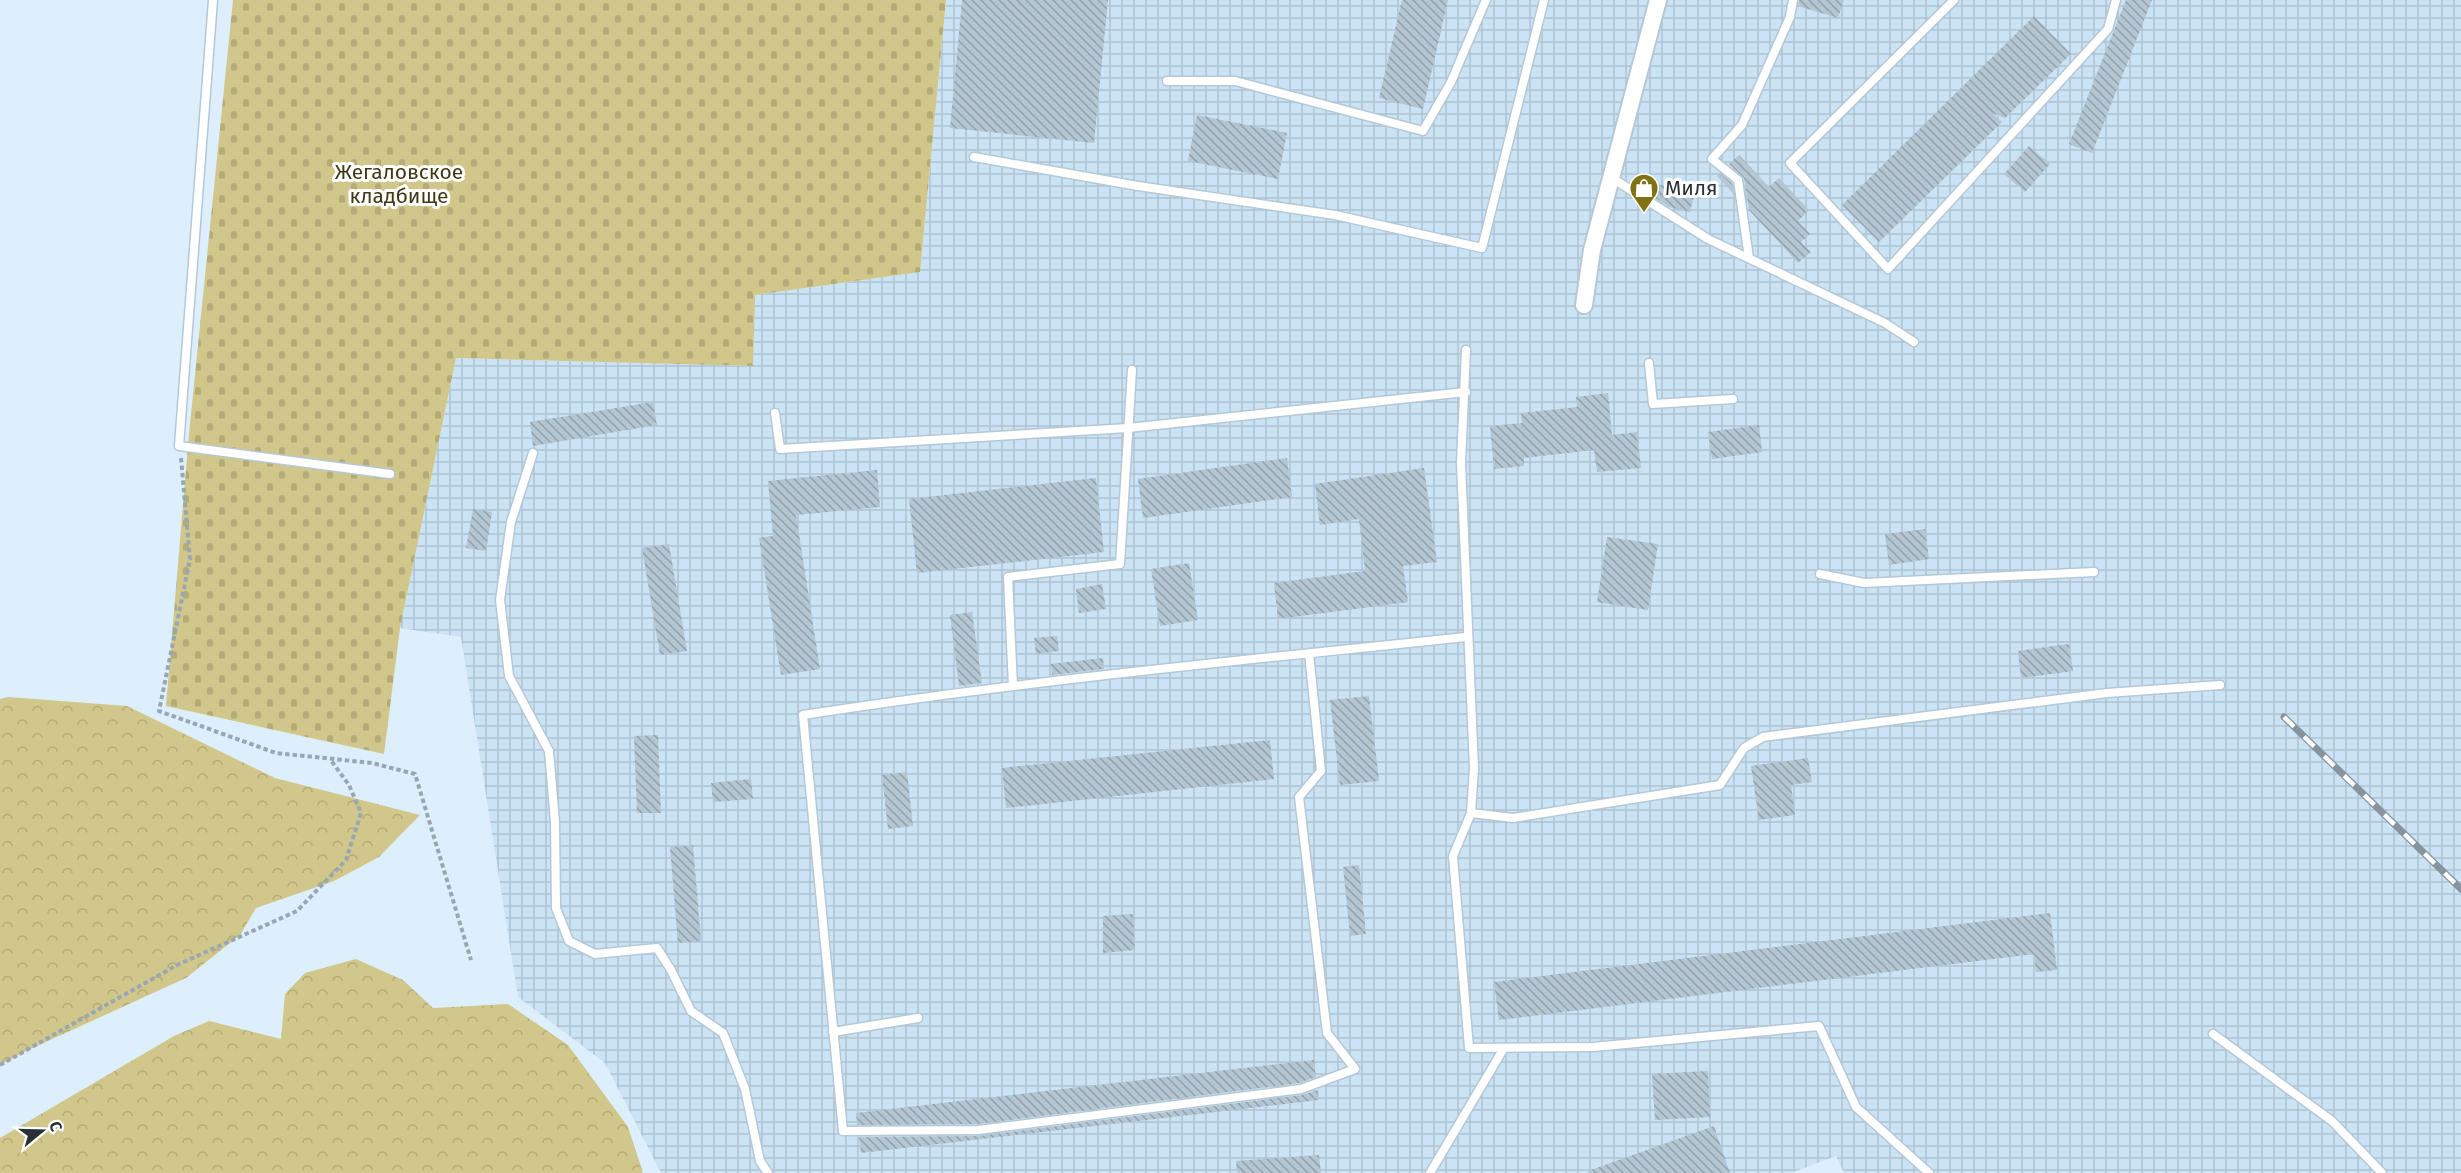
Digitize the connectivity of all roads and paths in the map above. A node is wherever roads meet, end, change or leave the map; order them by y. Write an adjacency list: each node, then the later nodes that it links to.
1 (213, 0): 21 (lane)
2 (1486, 0): 8 (lane)
3 (1544, 0): 9 (lane)
4 (1658, 0): 10 (street)
5 (1794, 0): 11 (lane)
6 (1954, 0): 7 (lane)
7 (2116, 0)
8 (1167, 81)
9 (974, 157)
10 (1612, 178): 11 (lane); 12 (street)
11 (1749, 258): 13 (lane)
12 (1584, 305)
13 (1914, 342)
14 (1466, 350): 17 (lane)
15 (1649, 363): 18 (lane)
16 (1132, 370): 20 (lane)
17 (1466, 392): 20 (lane); 26 (lane)
18 (1733, 399)
19 (775, 413): 20 (lane)
20 (1128, 428): 29 (lane)
21 (179, 446): 23 (lane); 30 (path)
22 (533, 453): 38 (lane)
23 (390, 474)
24 (2094, 572): 25 (lane)
25 (1820, 574)
26 (1466, 637): 27 (lane); 31 (lane)
27 (1309, 653): 29 (lane); 34 (lane)
28 (2220, 685): 31 (lane)
29 (1013, 686): 34 (lane)
30 (330, 759): 32 (path); 37 (path)
31 (1471, 813): 36 (lane)
32 (471, 960)
33 (918, 1018): 34 (lane)
34 (833, 1032)
35 (2213, 1034): 41 (lane)
36 (1504, 1048): 39 (lane); 40 (lane)
37 (0, 1065)
38 (768, 1173)
39 (1430, 1173)
40 (1929, 1173)
41 (2382, 1173)

